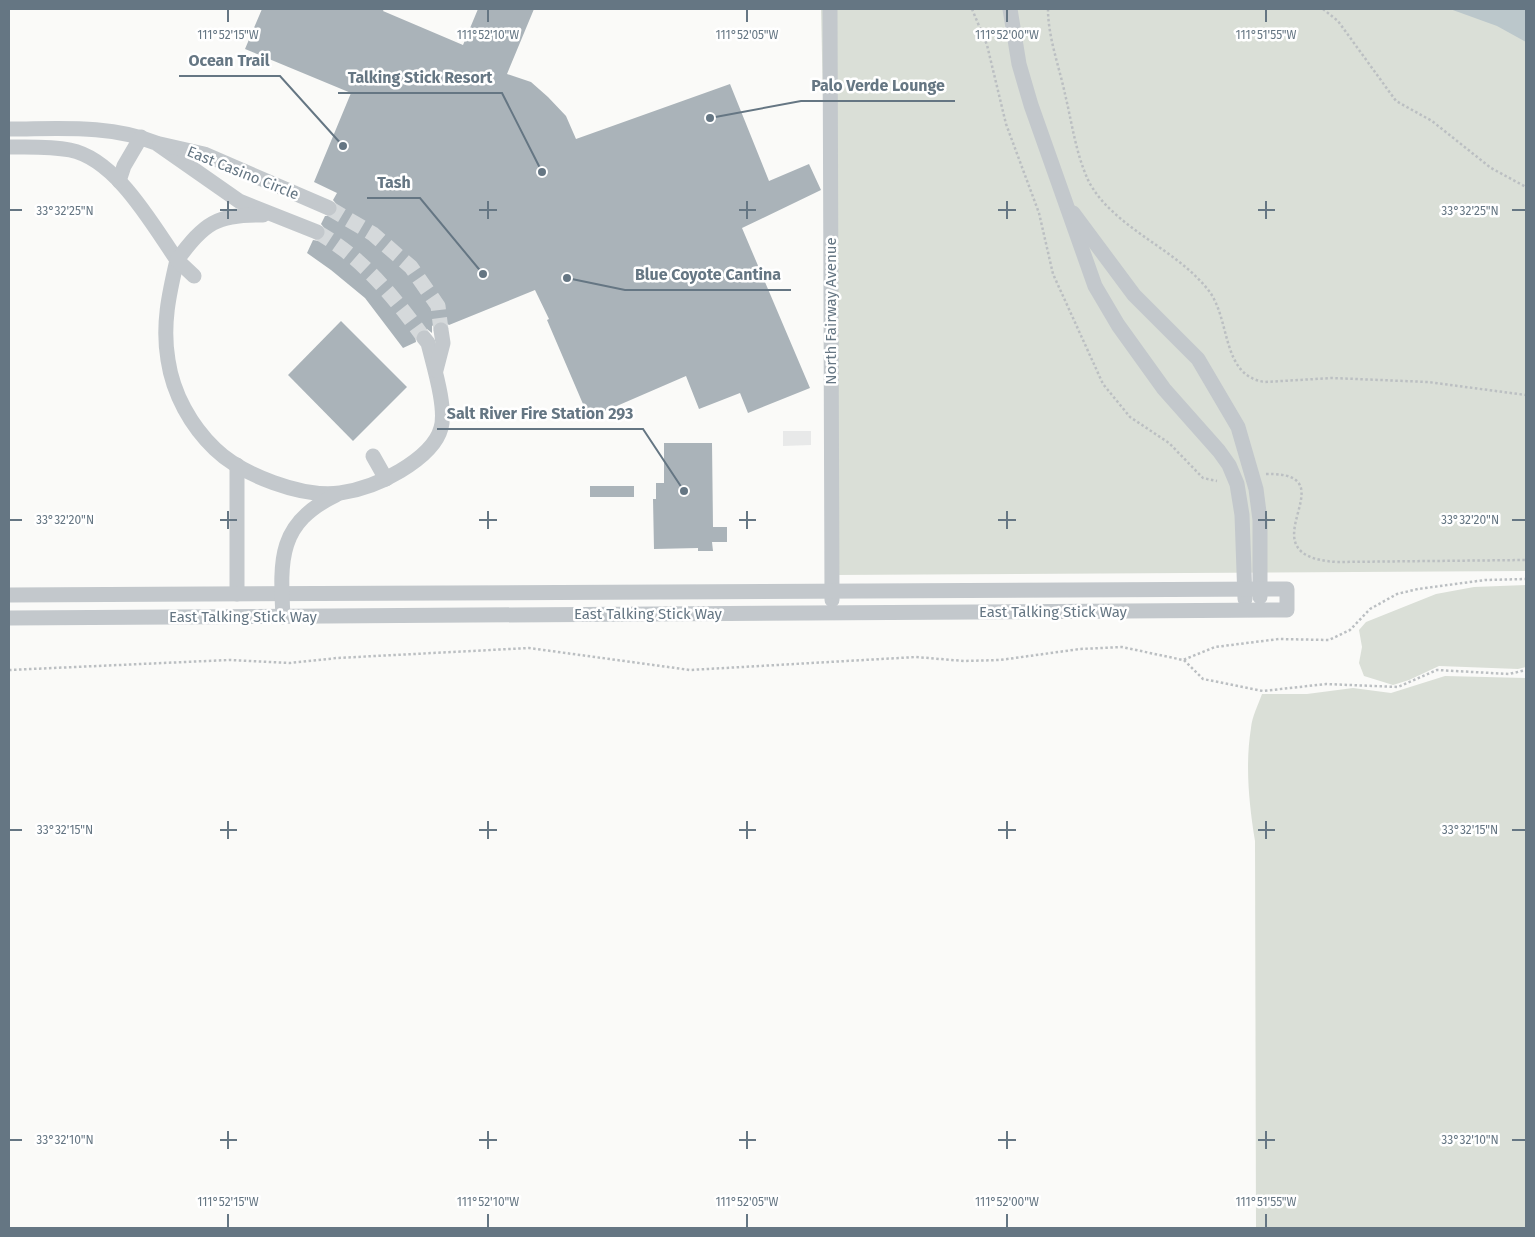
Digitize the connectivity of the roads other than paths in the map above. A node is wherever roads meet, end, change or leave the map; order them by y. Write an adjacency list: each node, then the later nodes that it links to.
1 (830, 9): 23 (street, North Fairway Avenue)
2 (1010, 9): 8 (street)
3 (9, 129): 4 (street, East Casino Circle)
4 (142, 137): 5 (street, East Casino Circle); 7 (street)
5 (156, 143): 9 (street, East Casino Circle); 10 (street, East Casino Circle)
6 (9, 147): 7 (street)
7 (119, 181): 12 (street)
8 (1066, 204): 21 (street); 21 (street)
9 (329, 208)
10 (270, 216): 11 (street, East Casino Circle); 12 (street, East Casino Circle)
11 (317, 232)
12 (177, 260): 13 (street); 18 (street, East Casino Circle)
13 (194, 276)
14 (441, 330): 16 (street, East Casino Circle)
15 (424, 338): 16 (street, East Casino Circle)
16 (435, 374): 19 (street, East Casino Circle)
17 (373, 456): 19 (street)
18 (237, 465): 20 (street, East Casino Circle); 26 (street)
19 (386, 479): 20 (street, East Casino Circle)
20 (340, 493): 27 (street)
21 (1252, 589): 23 (street, East Talking Stick Way); 29 (street); 29 (street, East Talking Stick Way)
22 (804, 591): 23 (street, East Talking Stick Way); 24 (street, East Talking Stick Way); 31 (street)
23 (832, 591): 30 (street, North Fairway Avenue)
24 (526, 592): 25 (street, East Talking Stick Way); 32 (street)
25 (458, 593): 27 (street, East Talking Stick Way); 33 (street)
26 (237, 594): 27 (street, East Talking Stick Way); 28 (street, East Talking Stick Way)
27 (282, 594): 34 (street)
28 (9, 595)
29 (1253, 611): 30 (street, East Talking Stick Way)
30 (832, 613): 31 (street, East Talking Stick Way)
31 (804, 614): 32 (street, East Talking Stick Way)
32 (527, 615): 33 (street, East Talking Stick Way)
33 (458, 616): 34 (street, East Talking Stick Way)
34 (283, 617): 35 (street, East Talking Stick Way)
35 (9, 618)

